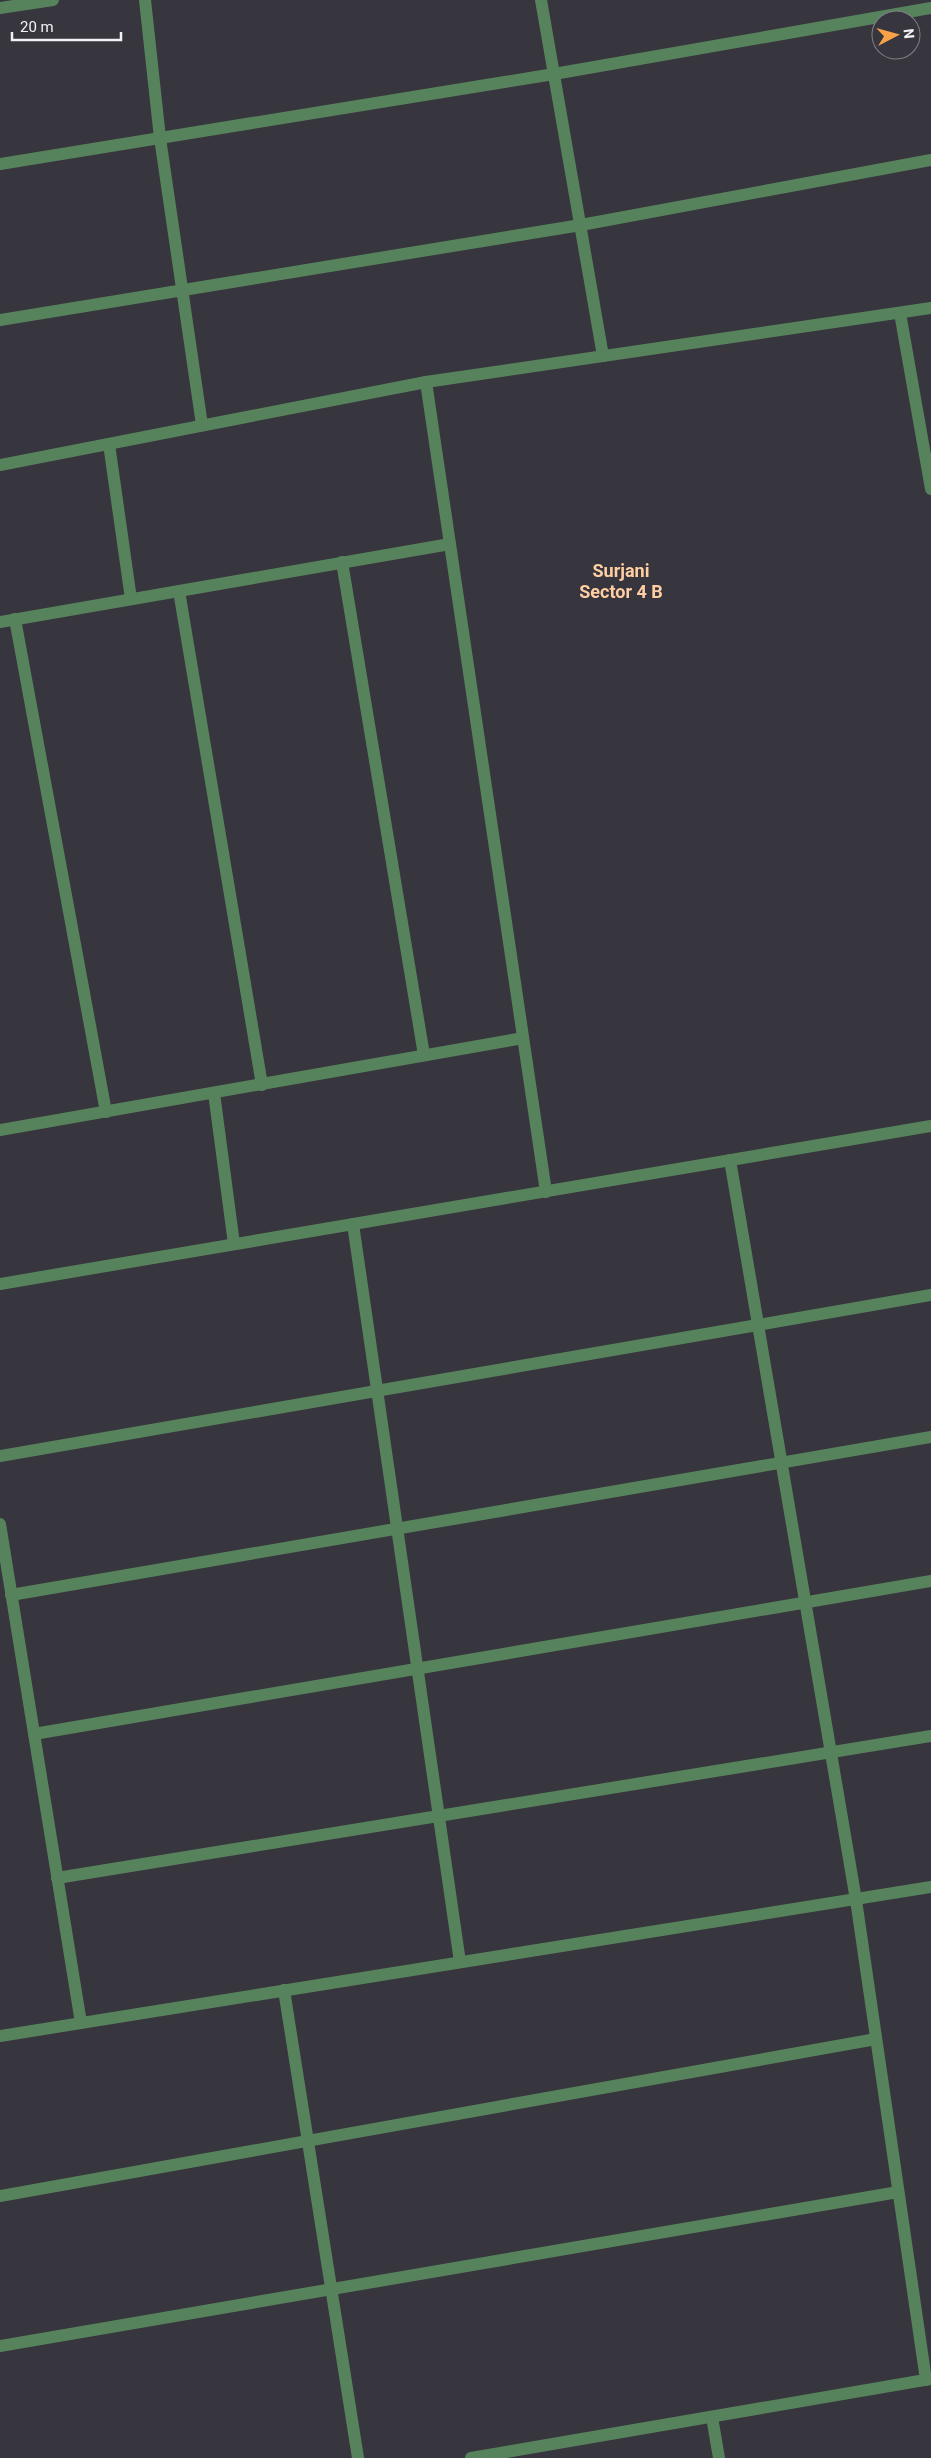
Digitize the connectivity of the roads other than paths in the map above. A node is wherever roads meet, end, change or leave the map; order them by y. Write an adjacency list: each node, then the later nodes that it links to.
1 (53, 0): 4 (street)
2 (145, 0): 7 (street)
3 (541, 0): 6 (street)
4 (0, 8)
5 (931, 8): 6 (street)
6 (554, 74): 7 (street); 10 (street)
7 (160, 138): 9 (street); 11 (street)
8 (931, 160): 10 (street)
9 (0, 164)
10 (581, 225): 11 (street); 15 (street)
11 (184, 290): 14 (street); 17 (street)
12 (931, 308): 13 (street)
13 (900, 313): 15 (street); 20 (street)
14 (0, 320)
15 (604, 356): 16 (street)
16 (426, 382): 17 (street); 21 (street)
17 (202, 425): 18 (street)
18 (108, 444): 19 (street); 24 (street)
19 (0, 465)
20 (930, 482)
21 (450, 544): 22 (street); 27 (street)
22 (342, 562): 23 (street); 28 (street)
23 (179, 591): 24 (street); 29 (street)
24 (132, 599): 25 (street)
25 (15, 619): 26 (street); 31 (street)
26 (0, 622)
27 (523, 1038): 28 (street); 35 (street)
28 (424, 1056): 29 (street)
29 (262, 1085): 30 (street)
30 (214, 1093): 31 (street); 37 (street)
31 (106, 1112): 33 (street)
32 (931, 1126): 34 (street)
33 (0, 1130)
34 (730, 1160): 35 (street); 40 (street)
35 (546, 1192): 36 (street)
36 (353, 1224): 37 (street); 41 (street)
37 (234, 1244): 38 (street)
38 (0, 1284)
39 (931, 1295): 40 (street)
40 (758, 1325): 41 (street); 44 (street)
41 (377, 1391): 43 (street); 46 (street)
42 (931, 1437): 44 (street)
43 (0, 1456)
44 (781, 1461): 46 (street); 49 (street)
45 (0, 1524): 48 (street)
46 (397, 1528): 48 (street); 50 (street)
47 (931, 1581): 49 (street)
48 (12, 1595): 51 (street)
49 (805, 1602): 50 (street); 53 (street)
50 (417, 1669): 51 (street); 54 (street)
51 (34, 1734): 55 (street)
52 (931, 1736): 53 (street)
53 (831, 1753): 54 (street); 57 (street)
54 (438, 1817): 55 (street); 58 (street)
55 (57, 1878): 60 (street)
56 (931, 1887): 57 (street)
57 (856, 1900): 58 (street); 62 (street)
58 (460, 1962): 59 (street)
59 (284, 1990): 60 (street); 63 (street)
60 (81, 2022): 61 (street)
61 (0, 2036)
62 (876, 2039): 63 (street); 64 (street)
63 (307, 2141): 65 (street); 66 (street)
64 (898, 2192): 66 (street); 68 (street)
65 (0, 2196)
66 (331, 2288): 67 (street); 70 (street)
67 (0, 2346)
68 (928, 2380): 69 (street)
69 (712, 2417): 71 (street); 72 (street)
70 (358, 2458)
71 (471, 2458)
72 (719, 2458)

